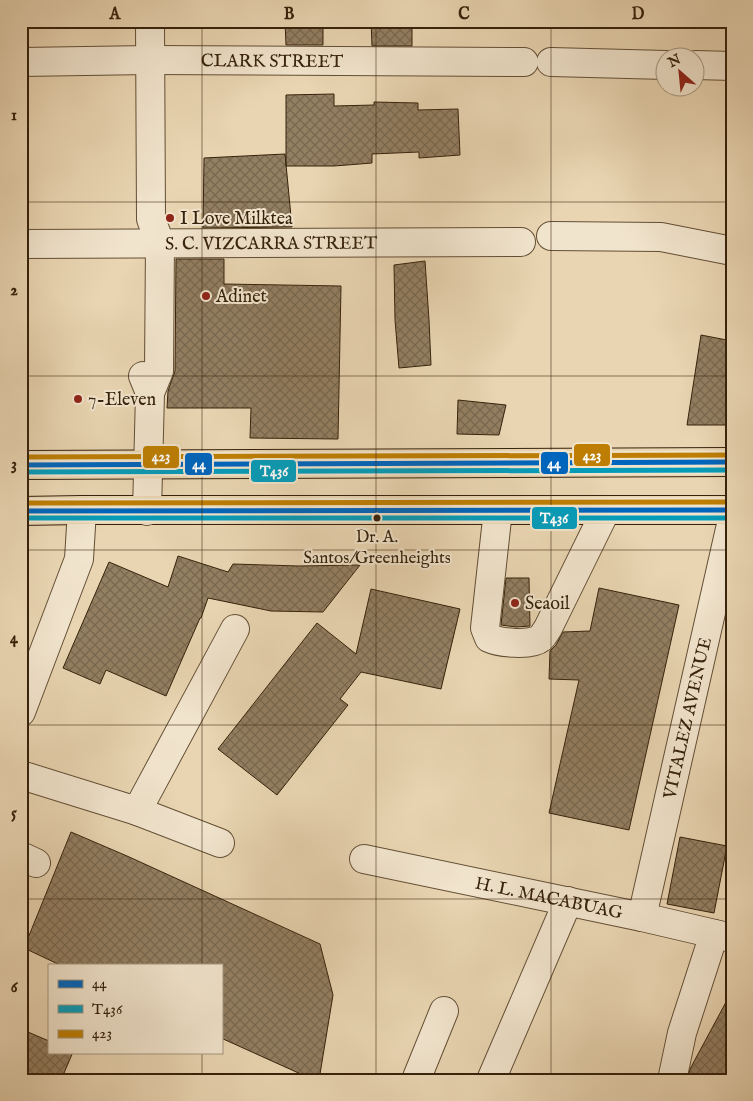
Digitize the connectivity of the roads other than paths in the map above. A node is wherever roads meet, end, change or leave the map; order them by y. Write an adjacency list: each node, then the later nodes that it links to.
1 (150, 21): 2 (street)
2 (149, 60): 3 (street, CLARK STREET); 4 (street, CLARK STREET); 9 (street)
3 (21, 62)
4 (524, 62)
5 (551, 62): 6 (street)
6 (656, 65)
7 (706, 65): 8 (street)
8 (732, 66)
9 (151, 235): 11 (street, S. C. VIZCARRA STREET); 12 (street, S. C. VIZCARRA STREET); 16 (street)
10 (551, 236): 13 (street)
11 (521, 242)
12 (21, 244)
13 (732, 251)
14 (732, 462): 16 (main road)
15 (21, 465): 16 (main road)
16 (148, 465): 22 (street)
17 (82, 510): 21 (main road); 22 (main road); 25 (street)
18 (498, 510): 19 (main road); 19 (street); 22 (main road)
19 (606, 510): 20 (main road)
20 (732, 510)
21 (21, 511)
22 (147, 511)
23 (732, 520): 31 (street, VITALEZ AVENUE)
24 (236, 629): 27 (street)
25 (21, 712)
26 (21, 775): 27 (street)
27 (137, 811): 28 (street)
28 (220, 843)
29 (364, 859): 30 (street, H. L. MACABUAG)
30 (568, 901): 31 (street, H. L. MACABUAG); 35 (street)
31 (642, 917): 32 (street, H. L. MACABUAG)
32 (723, 936): 36 (street)
33 (444, 1011): 34 (street)
34 (416, 1080)
35 (491, 1080)
36 (672, 1080)

